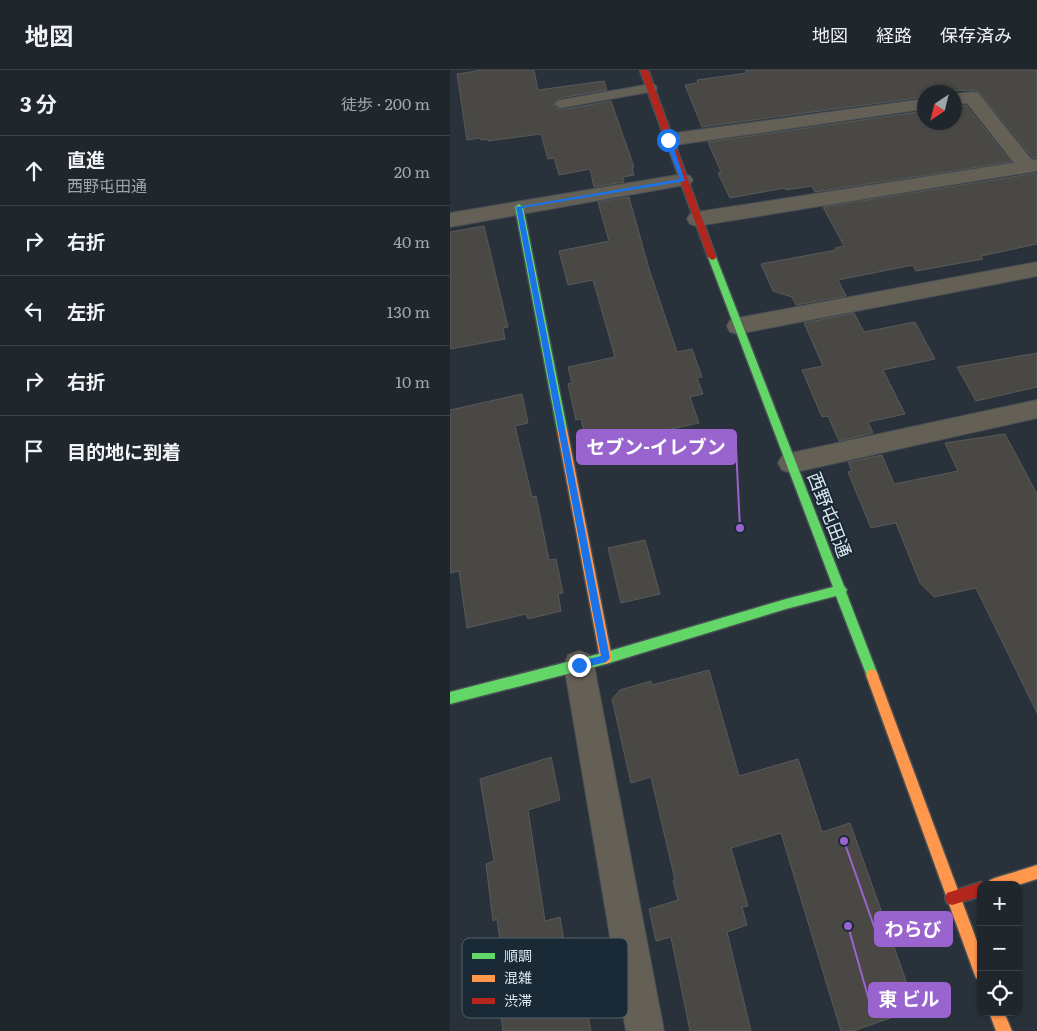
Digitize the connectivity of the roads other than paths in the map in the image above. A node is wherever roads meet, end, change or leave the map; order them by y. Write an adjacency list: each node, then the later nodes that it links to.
1 (644, 70): 2 (street, 西野屯田通)
2 (651, 88): 4 (lane); 6 (street, 西野屯田通)
3 (962, 99): 7 (street)
4 (560, 104)
5 (917, 105): 6 (street)
6 (668, 140): 8 (street, 西野屯田通)
7 (1032, 166): 10 (street)
8 (683, 180): 9 (street); 10 (street, 西野屯田通)
9 (519, 207): 11 (street); 17 (street)
10 (697, 219): 13 (street, 西野屯田通)
11 (450, 220)
12 (1037, 269): 13 (street)
13 (738, 326): 15 (street, 西野屯田通)
14 (1037, 409): 15 (street)
15 (790, 463): 16 (street, 西野屯田通)
16 (841, 590): 17 (street); 22 (street, 西野屯田通)
17 (592, 662): 18 (street); 25 (street)
18 (450, 698)
19 (1037, 872): 20 (street)
20 (1008, 881)
21 (977, 890): 22 (street)
22 (952, 898): 23 (street, 西野屯田通)
23 (981, 971)
24 (998, 1016): 26 (street)
25 (645, 1031)
26 (1004, 1031)

